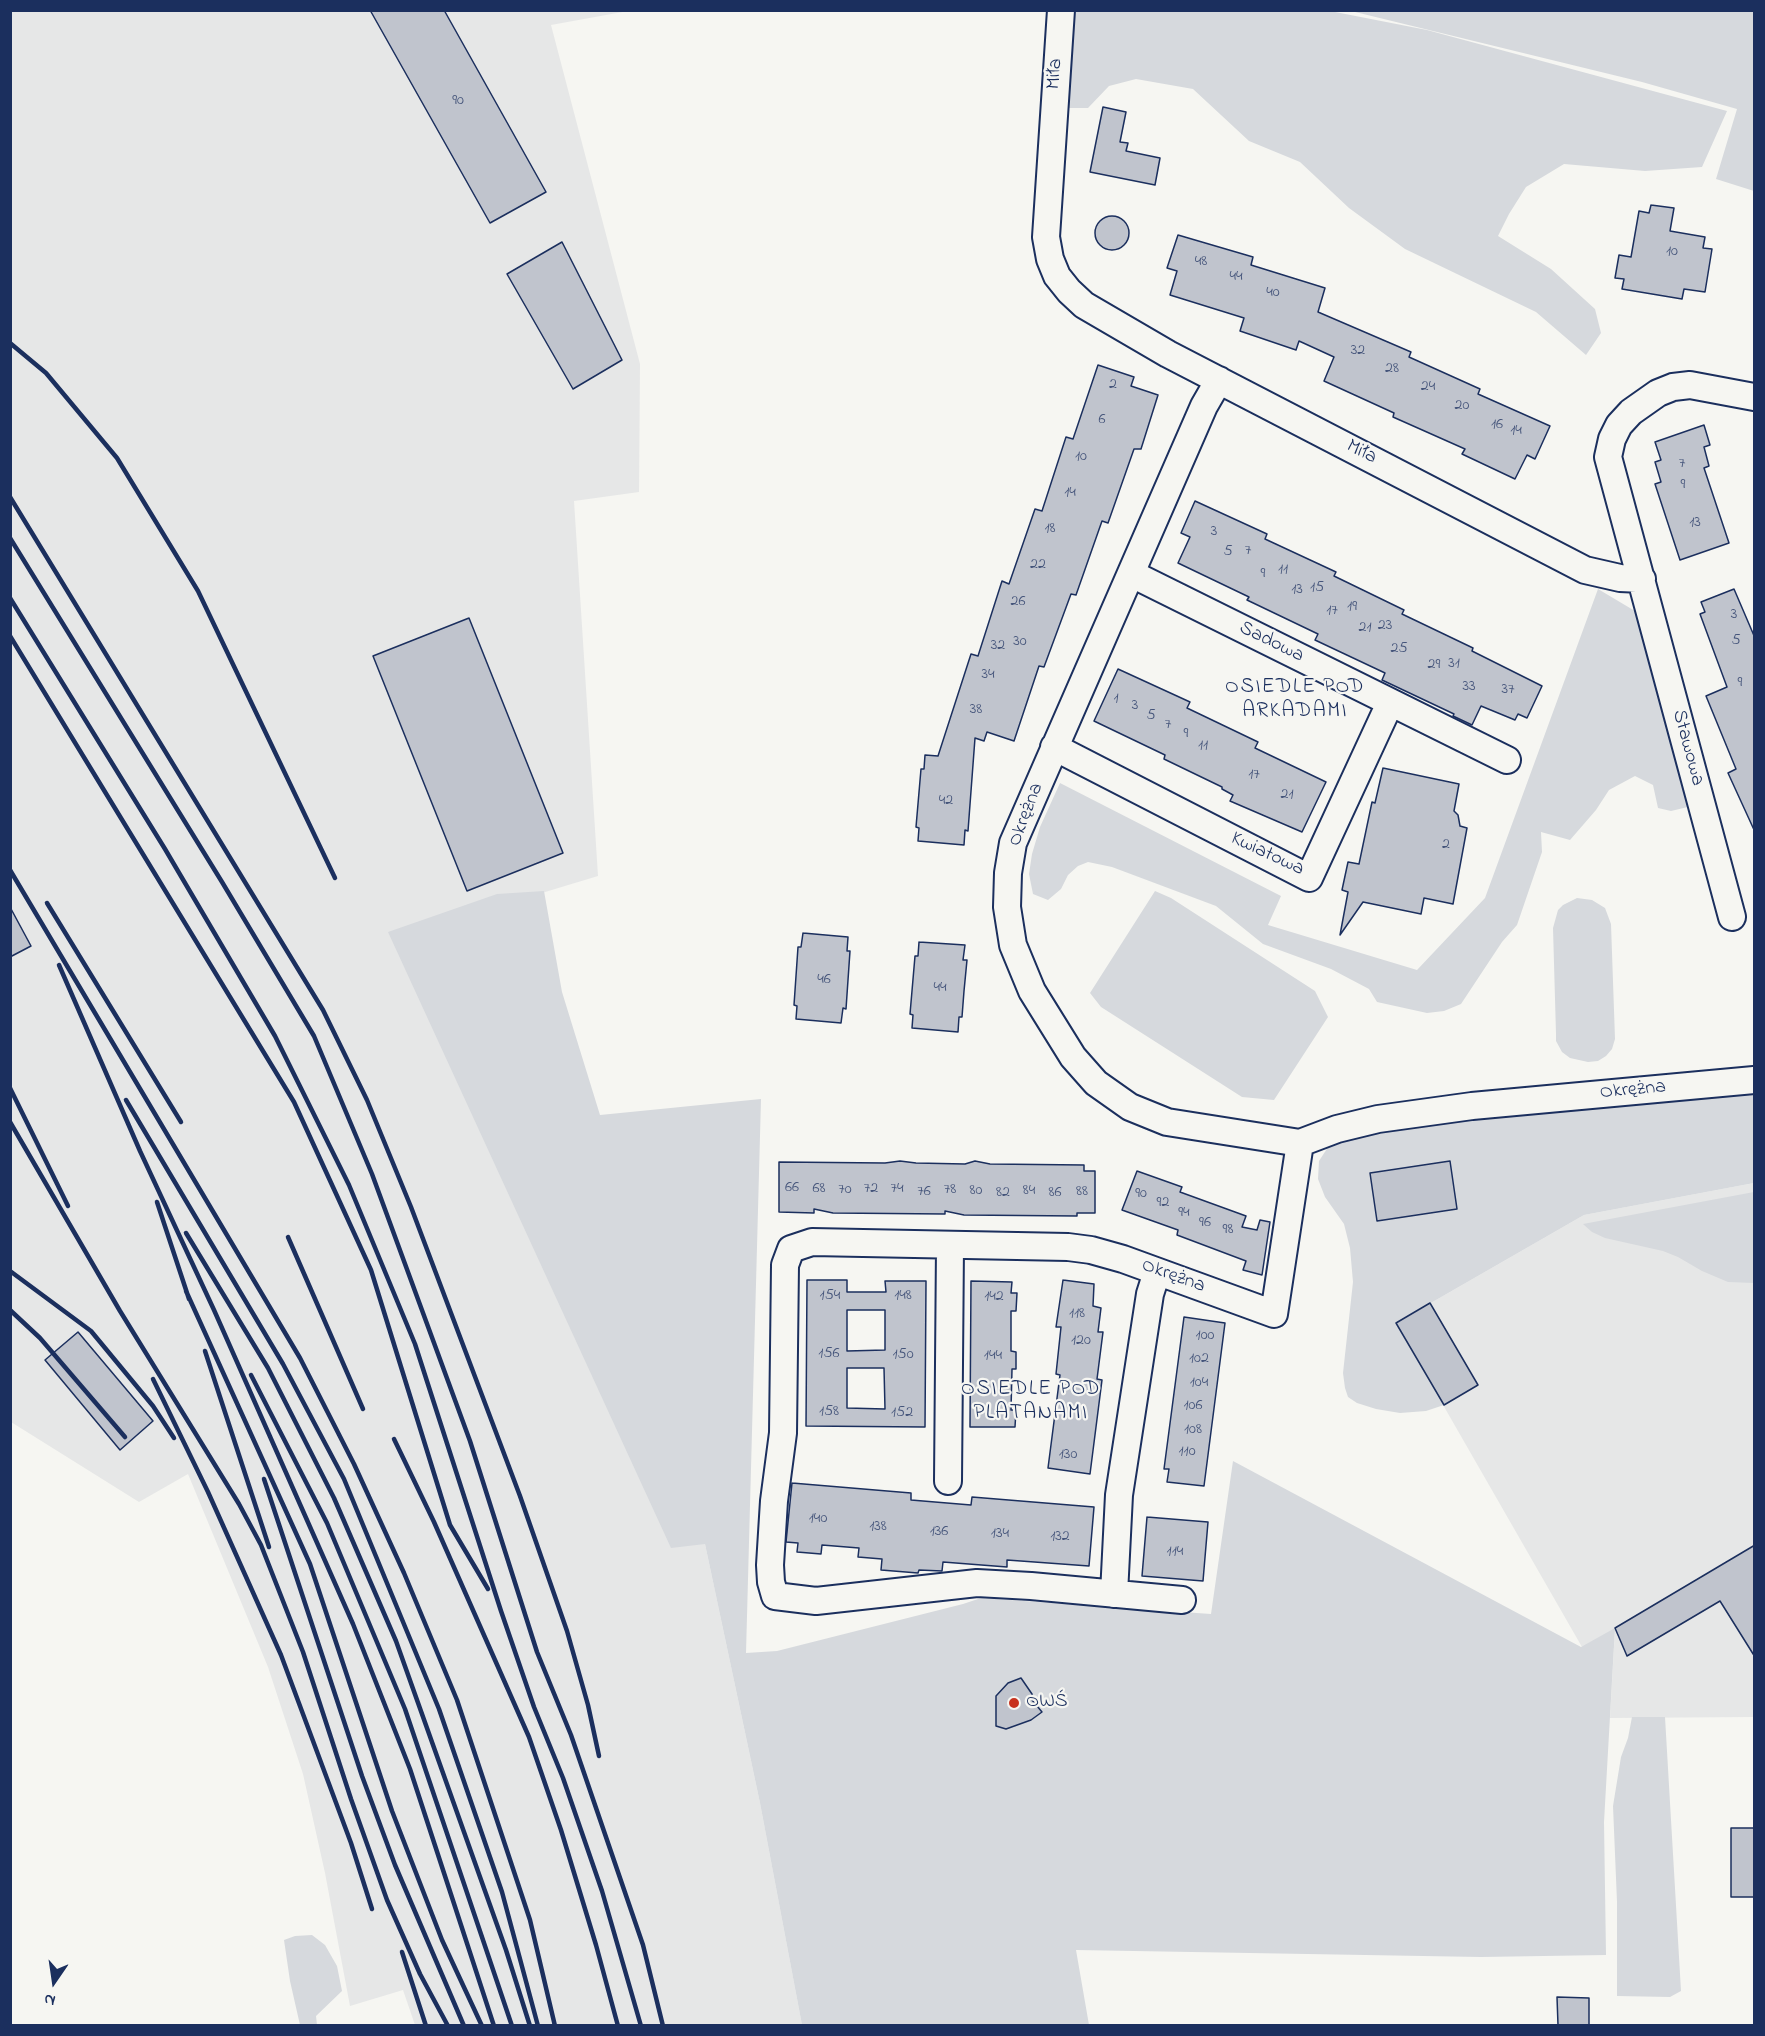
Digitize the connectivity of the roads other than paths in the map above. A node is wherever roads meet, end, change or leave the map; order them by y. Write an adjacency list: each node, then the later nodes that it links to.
1 (1061, 10): 2 (street, Miła)
2 (1219, 380): 4 (street, Okrężna); 5 (street, Miła)
3 (1755, 397): 5 (street)
4 (1132, 574): 6 (street, Sadowa); 7 (street, Okrężna)
5 (1642, 579): 9 (street, Stawowa)
6 (1390, 703): 7 (street, Kwiatowa); 8 (street, Sadowa)
7 (1054, 747): 11 (street, Okrężna)
8 (1507, 760)
9 (1732, 917)
10 (1755, 1080): 11 (street, Okrężna)
11 (1300, 1143): 13 (street, Okrężna)
12 (950, 1246): 13 (street, Okrężna); 14 (street); 15 (street, Okrężna)
13 (1157, 1272): 15 (street)
14 (948, 1481)
15 (1114, 1594): 16 (street)
16 (1182, 1600)

